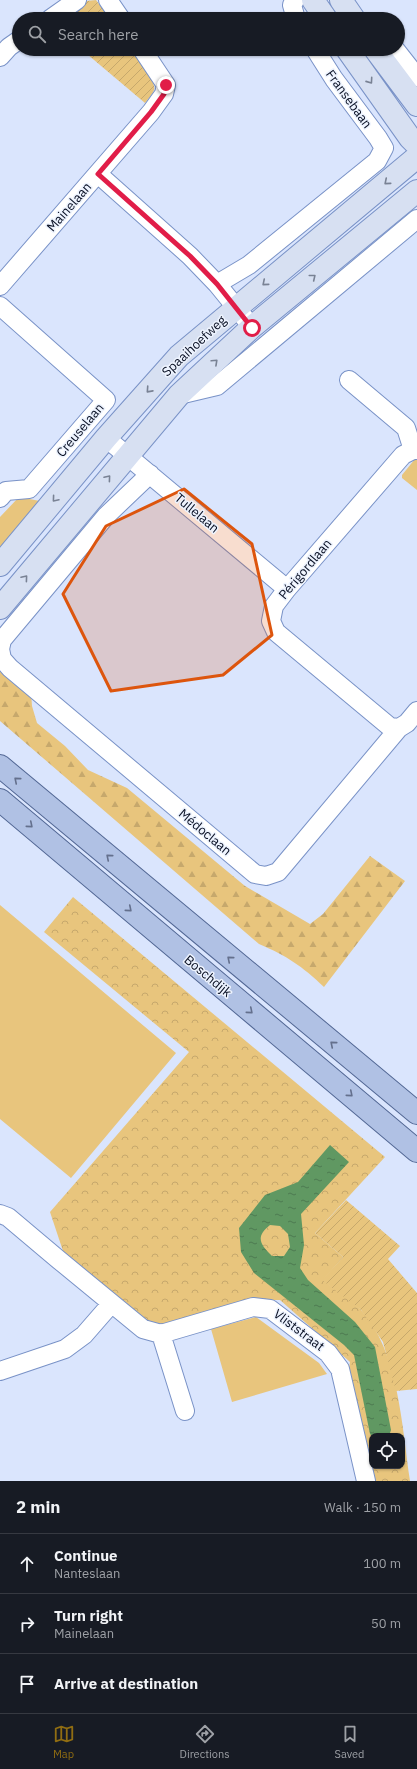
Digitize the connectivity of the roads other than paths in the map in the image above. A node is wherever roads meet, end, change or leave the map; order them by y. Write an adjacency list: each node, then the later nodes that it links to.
1 (77, 0): 6 (street)
2 (108, 0): 7 (street)
3 (295, 0): 8 (street)
4 (313, 0): 9 (street)
5 (341, 0): 10 (street)
6 (60, 12)
7 (116, 12)
8 (294, 12)
9 (321, 12)
10 (349, 12)
11 (12, 45): 17 (street)
12 (147, 56): 22 (street, Mainelaan)
13 (319, 56): 25 (street, Fransebaan)
14 (352, 56): 20 (street, Fransebaan, one-way to 20)
15 (380, 56): 19 (street)
16 (400, 56): 18 (street)
17 (0, 57)
18 (417, 77)
19 (417, 105)
20 (417, 145)
21 (417, 157): 28 (street, Spaaihoefweg, one-way to 28)
22 (98, 174): 25 (street); 26 (street, Mainelaan)
23 (417, 191): 29 (street, Spaaihoefweg, one-way to 23)
24 (417, 220): 31 (street, Spaaihoefweg)
25 (217, 284): 28 (street)
26 (0, 286)
27 (0, 306): 36 (street, Creuselaan)
28 (236, 307): 29 (street); 32 (street, Spaaihoefweg, one-way to 32)
29 (252, 328): 31 (street, Spaaihoefweg, one-way to 29)
30 (348, 380): 33 (street)
31 (179, 395): 34 (street, Spaaihoefweg)
32 (106, 438): 34 (street, Tullelaan); 37 (street, Spaaihoefweg, one-way to 37)
33 (415, 450): 38 (street, Périgordlaan)
34 (127, 456): 35 (street, Tullelaan); 39 (street, Spaaihoefweg, one-way to 34)
35 (150, 474): 38 (street, Tullelaan); 40 (street)
36 (0, 498)
37 (0, 565)
38 (287, 589): 42 (street, Périgordlaan)
39 (0, 608)
40 (0, 649): 42 (street, Médoclaan)
41 (417, 711): 42 (street)
42 (399, 728)
43 (0, 766): 45 (main road, one-way to 43)
44 (0, 800): 46 (main road, Boschdijk, one-way to 46)
45 (417, 1113)
46 (417, 1151)
47 (0, 1214): 48 (street)
48 (111, 1304): 49 (street); 50 (street)
49 (161, 1334): 51 (street); 52 (street, Vliststraat)
50 (0, 1371)
51 (185, 1411)
52 (366, 1481)

